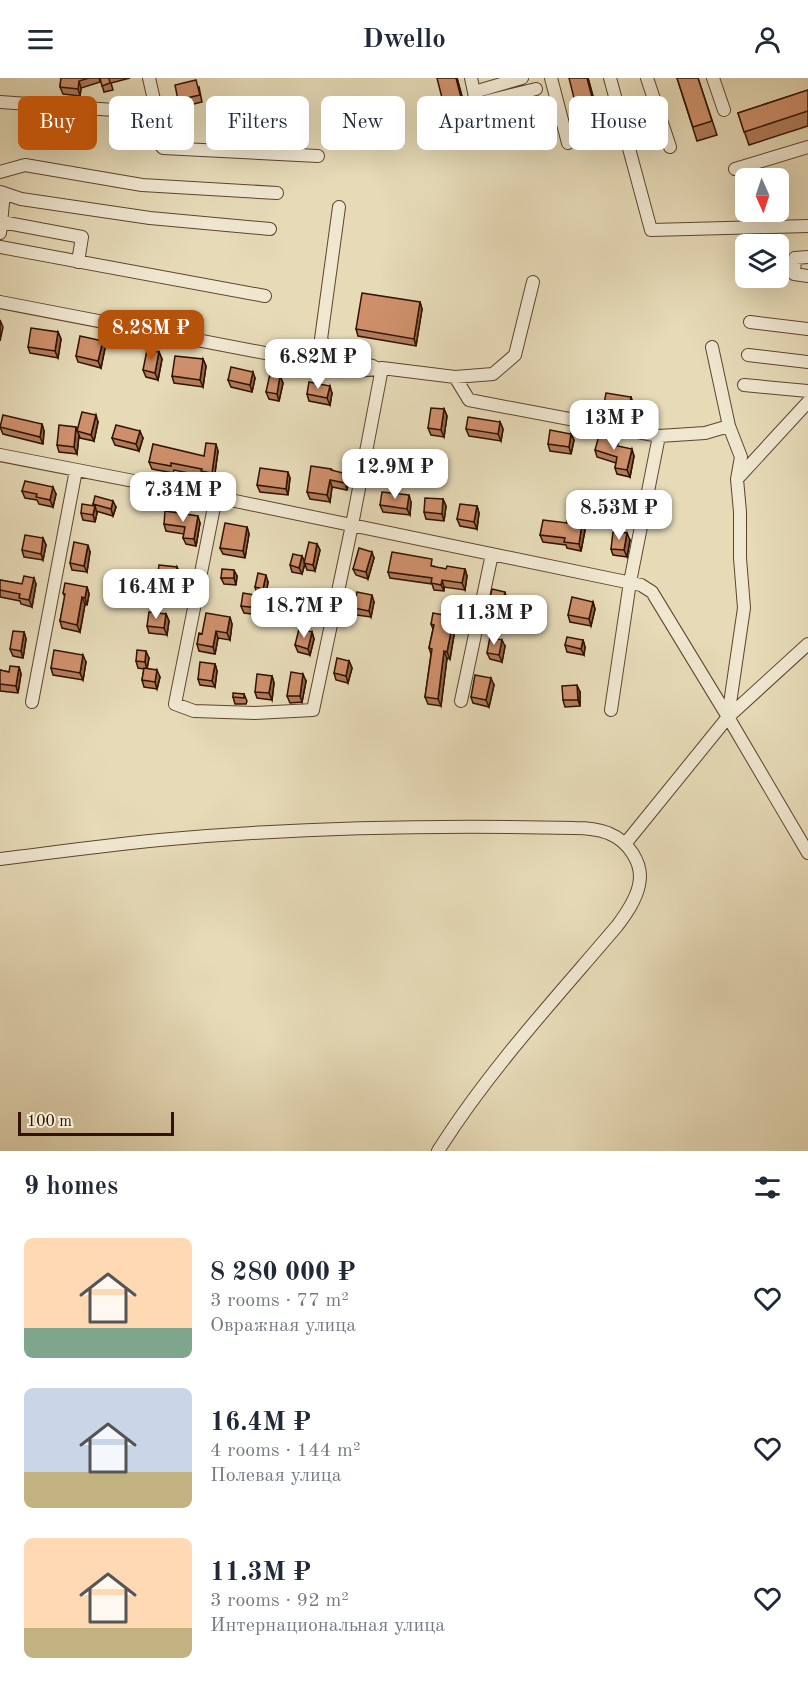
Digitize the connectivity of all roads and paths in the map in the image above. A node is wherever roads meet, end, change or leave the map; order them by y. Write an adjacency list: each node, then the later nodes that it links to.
1 (149, 78): 10 (street)
2 (471, 78): 9 (street)
3 (522, 78): 9 (street)
4 (551, 78): 14 (street)
5 (610, 78): 24 (street)
6 (647, 78): 15 (street)
7 (713, 78): 13 (street)
8 (536, 89): 9 (street)
9 (474, 92)
10 (153, 96)
11 (0, 102): 12 (street)
12 (109, 110)
13 (724, 111)
14 (568, 142)
15 (670, 147)
16 (808, 147): 19 (street)
17 (194, 150): 18 (street)
18 (318, 156)
19 (738, 168)
20 (0, 172): 22 (street)
21 (2, 193): 25 (street); 26 (street)
22 (277, 193)
23 (339, 207): 39 (street)
24 (808, 226)
25 (1, 228): 29 (street)
26 (270, 229)
27 (0, 248): 29 (street)
28 (808, 257): 30 (street)
29 (78, 262): 32 (street)
30 (808, 276)
31 (533, 282): 40 (street)
32 (265, 296)
33 (0, 302): 39 (street)
34 (750, 322): 35 (street)
35 (808, 329)
36 (711, 346): 44 (street)
37 (748, 355): 38 (street)
38 (808, 362)
39 (382, 369): 40 (street); 50 (street)
40 (455, 377): 45 (street)
41 (744, 385): 42 (street)
42 (808, 391)
43 (808, 402): 48 (street)
44 (729, 426): 45 (street); 48 (street)
45 (659, 436): 52 (street)
46 (0, 455): 47 (street)
47 (75, 470): 49 (street); 55 (street)
48 (737, 479): 57 (street)
49 (216, 497): 50 (street); 50 (street)
50 (352, 525): 51 (street)
51 (492, 554): 52 (street); 54 (street)
52 (636, 584): 56 (street); 57 (street)
53 (808, 644): 57 (street)
54 (461, 701)
55 (32, 702)
56 (611, 710)
57 (728, 717): 58 (street); 59 (street)
58 (625, 844): 60 (street); 61 (street)
59 (808, 853)
60 (0, 859)
61 (438, 1151)

